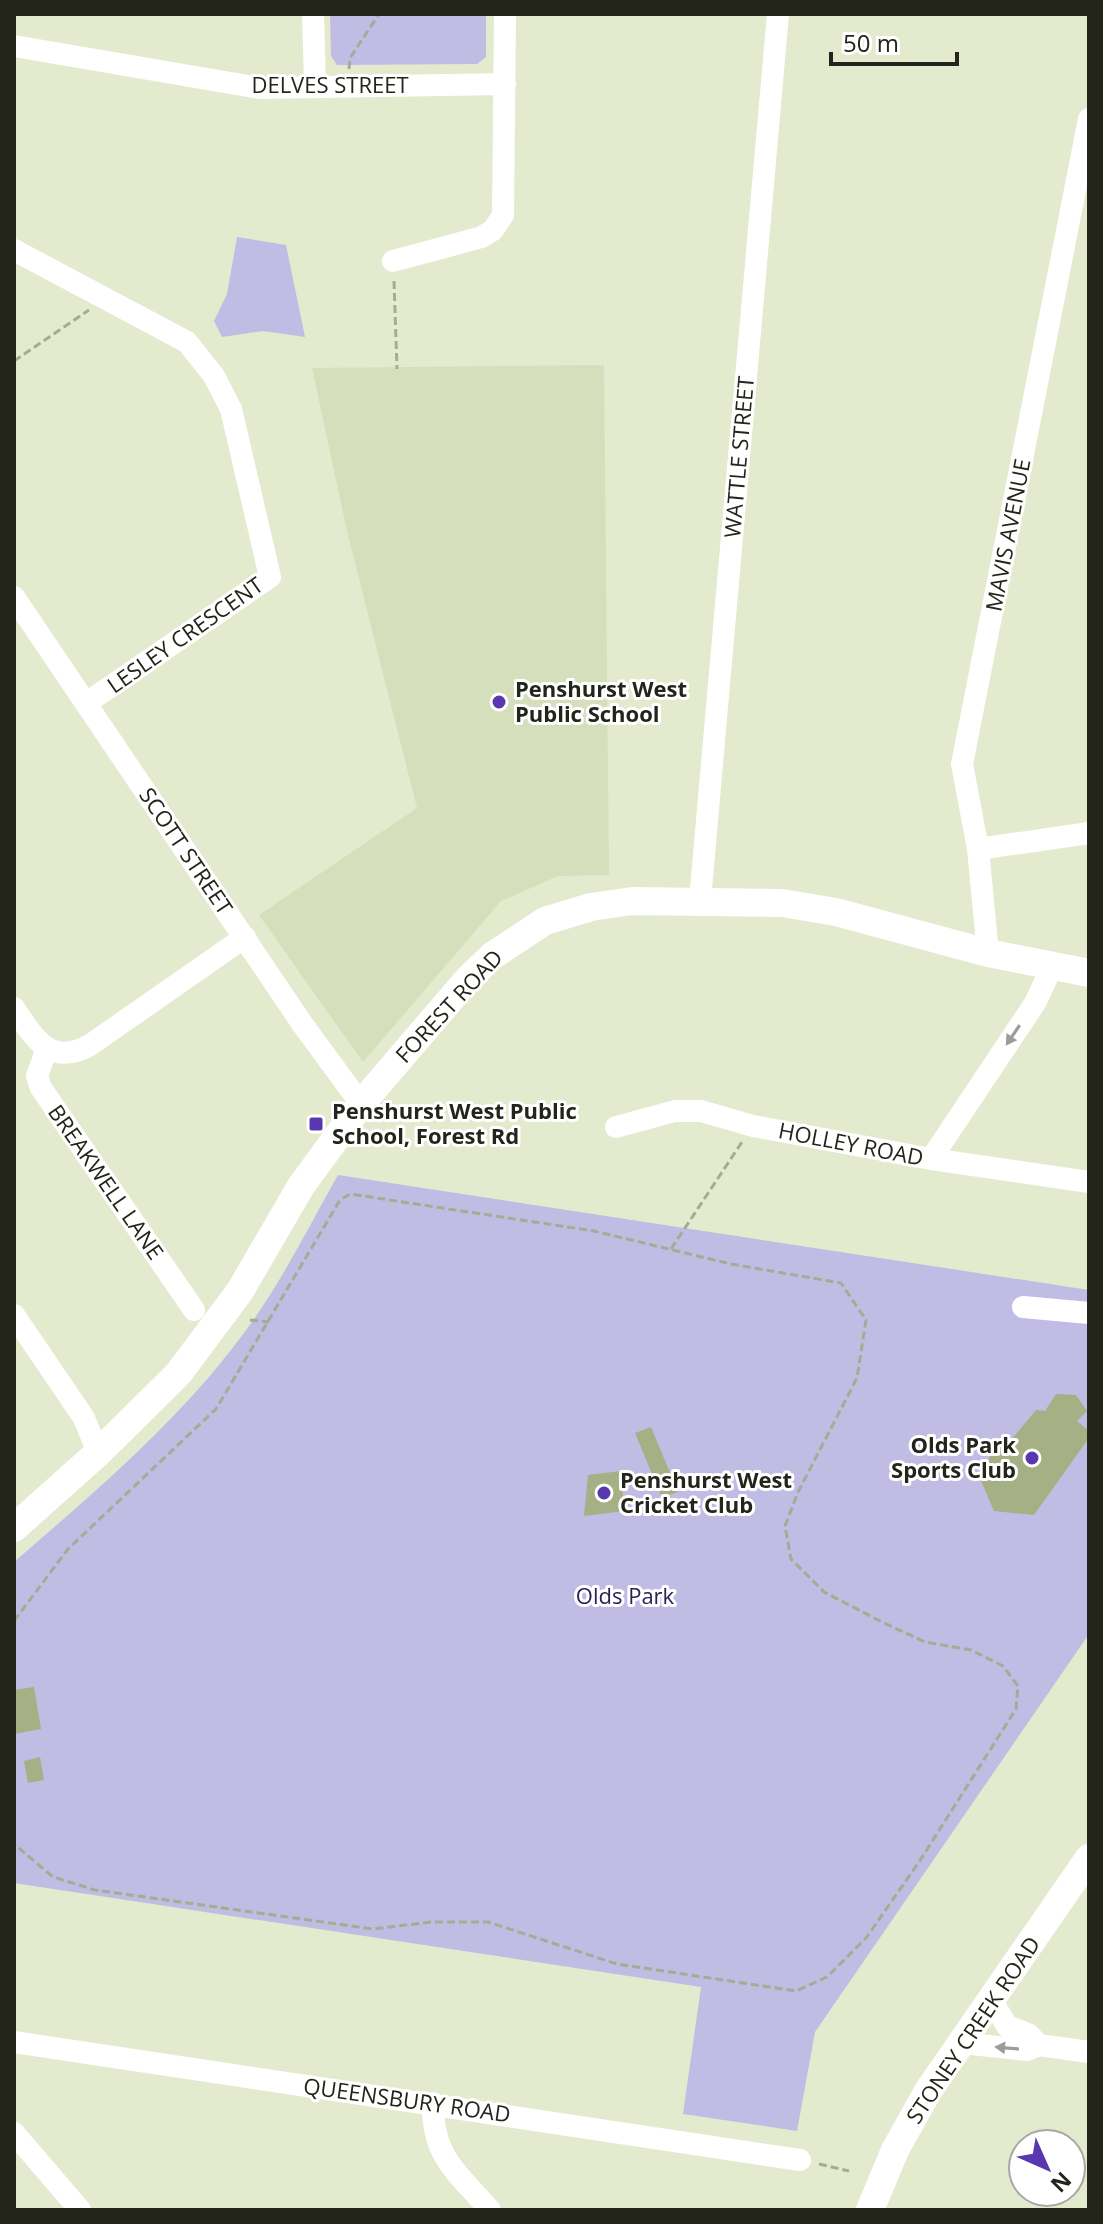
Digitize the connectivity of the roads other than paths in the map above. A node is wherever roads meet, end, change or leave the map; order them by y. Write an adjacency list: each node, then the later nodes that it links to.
1 (313, 14): 6 (street)
2 (505, 14): 5 (street)
3 (778, 14): 15 (street, WATTLE STREET)
4 (14, 46): 6 (street, DELVES STREET)
5 (505, 84): 6 (street, DELVES STREET); 10 (street)
6 (315, 86)
7 (1089, 119): 8 (street, MAVIS AVENUE)
8 (1080, 221): 14 (street, MAVIS AVENUE)
9 (14, 250): 12 (street, LESLEY CRESCENT)
10 (393, 261)
11 (14, 597): 12 (street, SCOTT STREET)
12 (88, 702): 16 (street, SCOTT STREET)
13 (1089, 833): 14 (street)
14 (978, 849): 17 (street, MAVIS AVENUE)
15 (700, 900): 17 (main road, FOREST ROAD); 22 (main road, FOREST ROAD)
16 (245, 937): 21 (street); 22 (street, SCOTT STREET)
17 (988, 953): 18 (main road, FOREST ROAD)
18 (1052, 967): 19 (main road, FOREST ROAD); 24 (street, one-way to 24)
19 (1089, 973)
20 (14, 1008): 21 (street)
21 (47, 1048): 27 (street, BREAKWELL LANE)
22 (361, 1104): 30 (main road, FOREST ROAD)
23 (616, 1127): 24 (street, HOLLEY ROAD)
24 (931, 1159): 25 (street, HOLLEY ROAD)
25 (1089, 1182)
26 (1023, 1307): 28 (street)
27 (194, 1310)
28 (1089, 1313)
29 (14, 1315): 30 (street)
30 (98, 1453): 31 (main road, FOREST ROAD)
31 (14, 1528)
32 (1089, 1858): 33 (main road, STONEY CREEK ROAD)
33 (991, 1999): 35 (main road, STONEY CREEK ROAD); 36 (street)
34 (14, 2042): 38 (street, QUEENSBURY ROAD)
35 (961, 2043): 36 (street, one-way to 35); 43 (main road, STONEY CREEK ROAD)
36 (1039, 2045): 37 (street)
37 (1089, 2052)
38 (433, 2103): 40 (street, QUEENSBURY ROAD); 42 (street)
39 (14, 2133): 41 (street)
40 (800, 2160)
41 (80, 2210)
42 (490, 2210)
43 (870, 2210)

